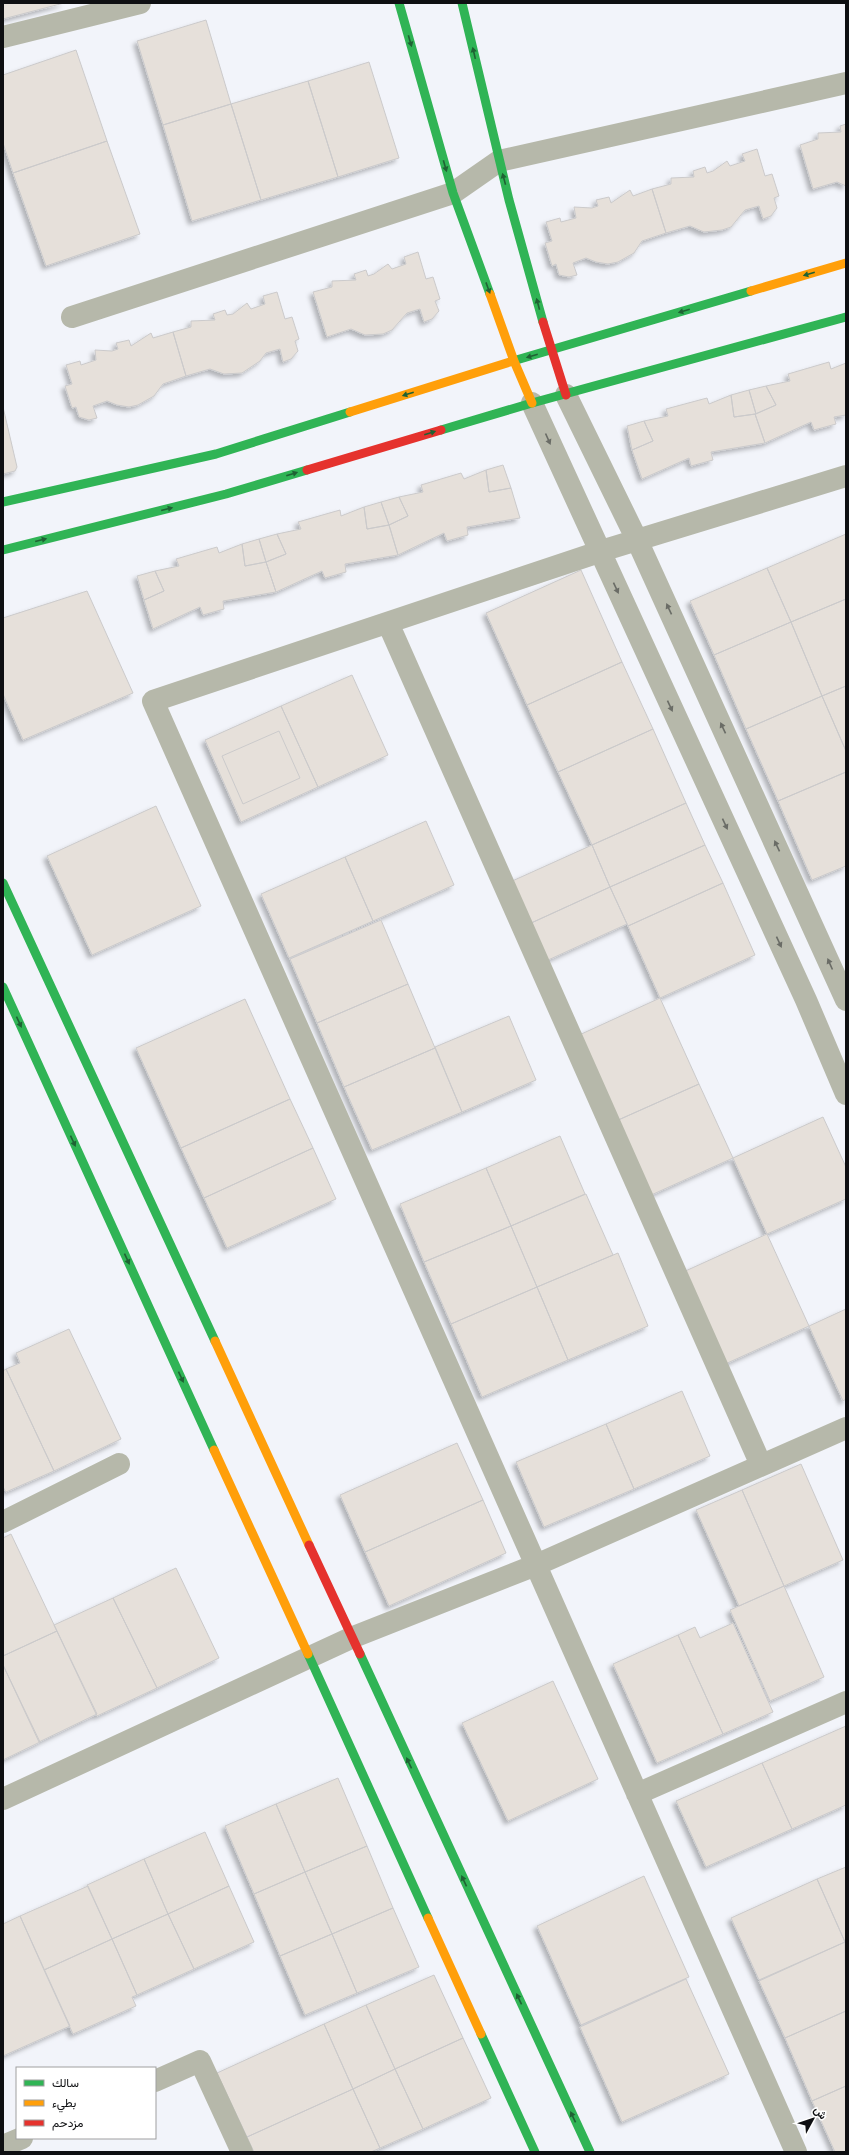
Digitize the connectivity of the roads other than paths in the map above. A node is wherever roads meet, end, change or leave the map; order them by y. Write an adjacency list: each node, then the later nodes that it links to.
1 (140, 3): 4 (street)
2 (399, 3): 7 (main road, one-way to 7)
3 (462, 3): 6 (main road, one-way to 3)
4 (3, 37)
5 (846, 83): 6 (street)
6 (499, 160): 7 (street); 11 (main road, one-way to 6)
7 (453, 193): 9 (street); 12 (main road, one-way to 12)
8 (846, 263): 11 (main road, one-way to 11)
9 (72, 317)
10 (846, 317): 13 (main road)
11 (551, 351): 12 (main road, one-way to 12); 13 (main road)
12 (514, 361): 14 (main road); 16 (main road, one-way to 16)
13 (566, 395): 14 (main road); 17 (street)
14 (532, 403): 18 (main road, one-way to 14); 19 (street, one-way to 19)
15 (844, 481): 17 (street)
16 (3, 502)
17 (637, 540): 19 (street); 23 (street, one-way to 17)
18 (3, 550)
19 (599, 553): 20 (street); 24 (street, one-way to 24)
20 (388, 623): 27 (street); 29 (street)
21 (3, 883): 30 (main road)
22 (3, 987): 31 (main road, one-way to 31)
23 (846, 1000)
24 (846, 1094)
25 (846, 1428): 27 (street)
26 (119, 1464): 28 (street)
27 (762, 1465): 29 (street)
28 (3, 1522)
29 (536, 1565): 30 (street); 33 (street)
30 (351, 1638): 31 (street); 38 (main road, one-way to 30)
31 (309, 1657): 34 (street); 40 (main road)
32 (845, 1704): 33 (street)
33 (637, 1794): 41 (street)
34 (3, 1798)
35 (156, 2080): 39 (street)
36 (20, 2139): 37 (street)
37 (3, 2146)
38 (587, 2151)
39 (242, 2152)
40 (535, 2152)
41 (796, 2152)

